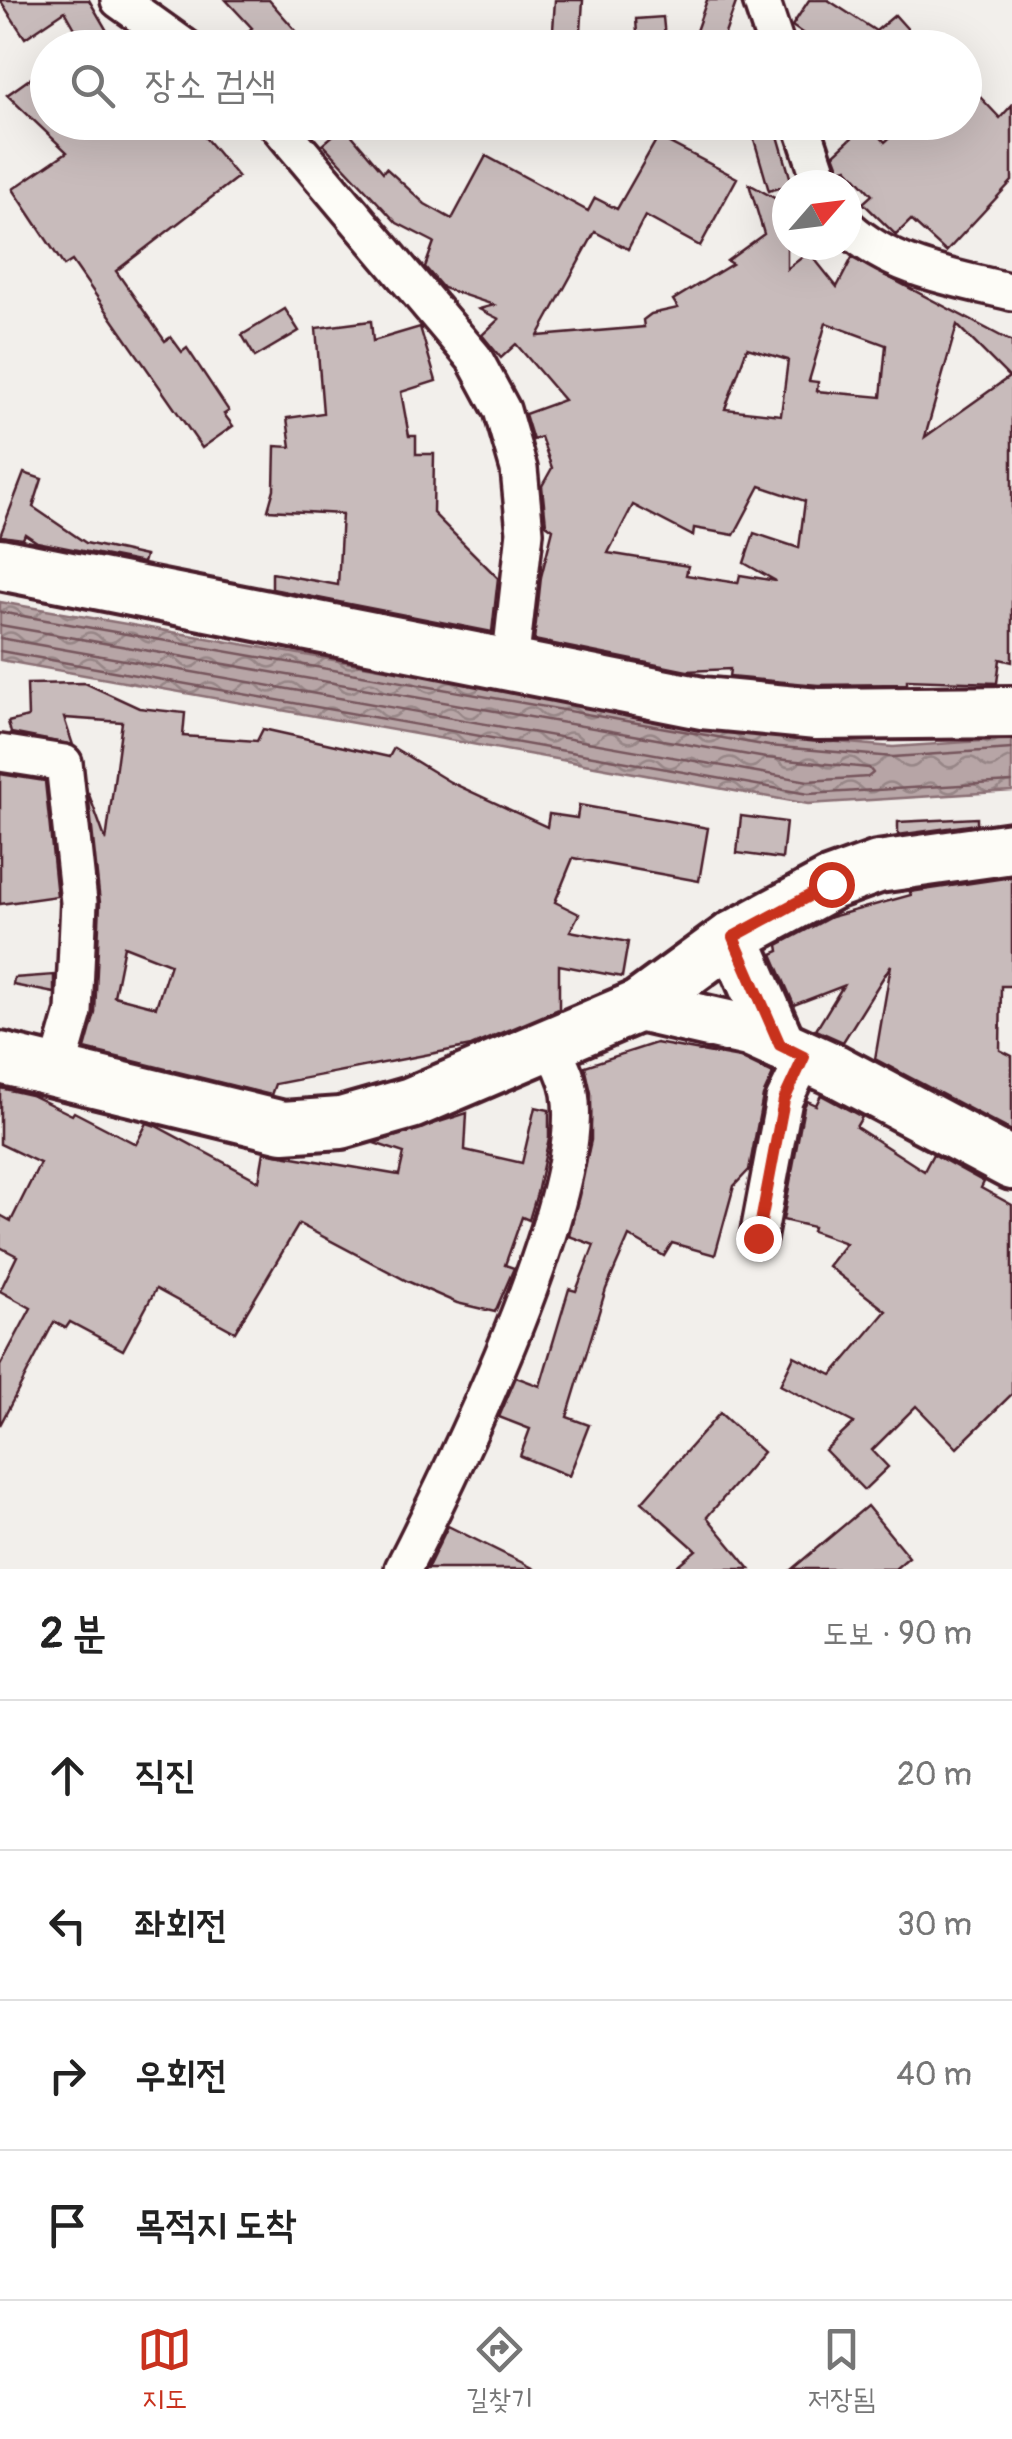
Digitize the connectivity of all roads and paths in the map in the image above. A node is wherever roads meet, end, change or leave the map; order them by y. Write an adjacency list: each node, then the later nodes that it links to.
1 (119, 0): 3 (street)
2 (761, 0): 4 (street)
3 (161, 30)
4 (771, 30)
5 (290, 140): 11 (street)
6 (807, 140): 7 (street)
7 (817, 170)
8 (862, 241): 9 (street)
9 (1012, 292)
10 (0, 564): 11 (street)
11 (510, 665): 12 (street)
12 (1012, 712)
13 (0, 753): 20 (street)
14 (1012, 848): 15 (street)
15 (733, 937): 16 (street); 18 (street)
16 (639, 1006): 17 (street); 18 (street)
17 (548, 1044): 20 (street); 23 (street)
18 (792, 1051): 21 (street); 22 (street)
19 (0, 1058): 20 (street)
20 (56, 1074)
21 (1012, 1164)
22 (758, 1238)
23 (403, 1569)

